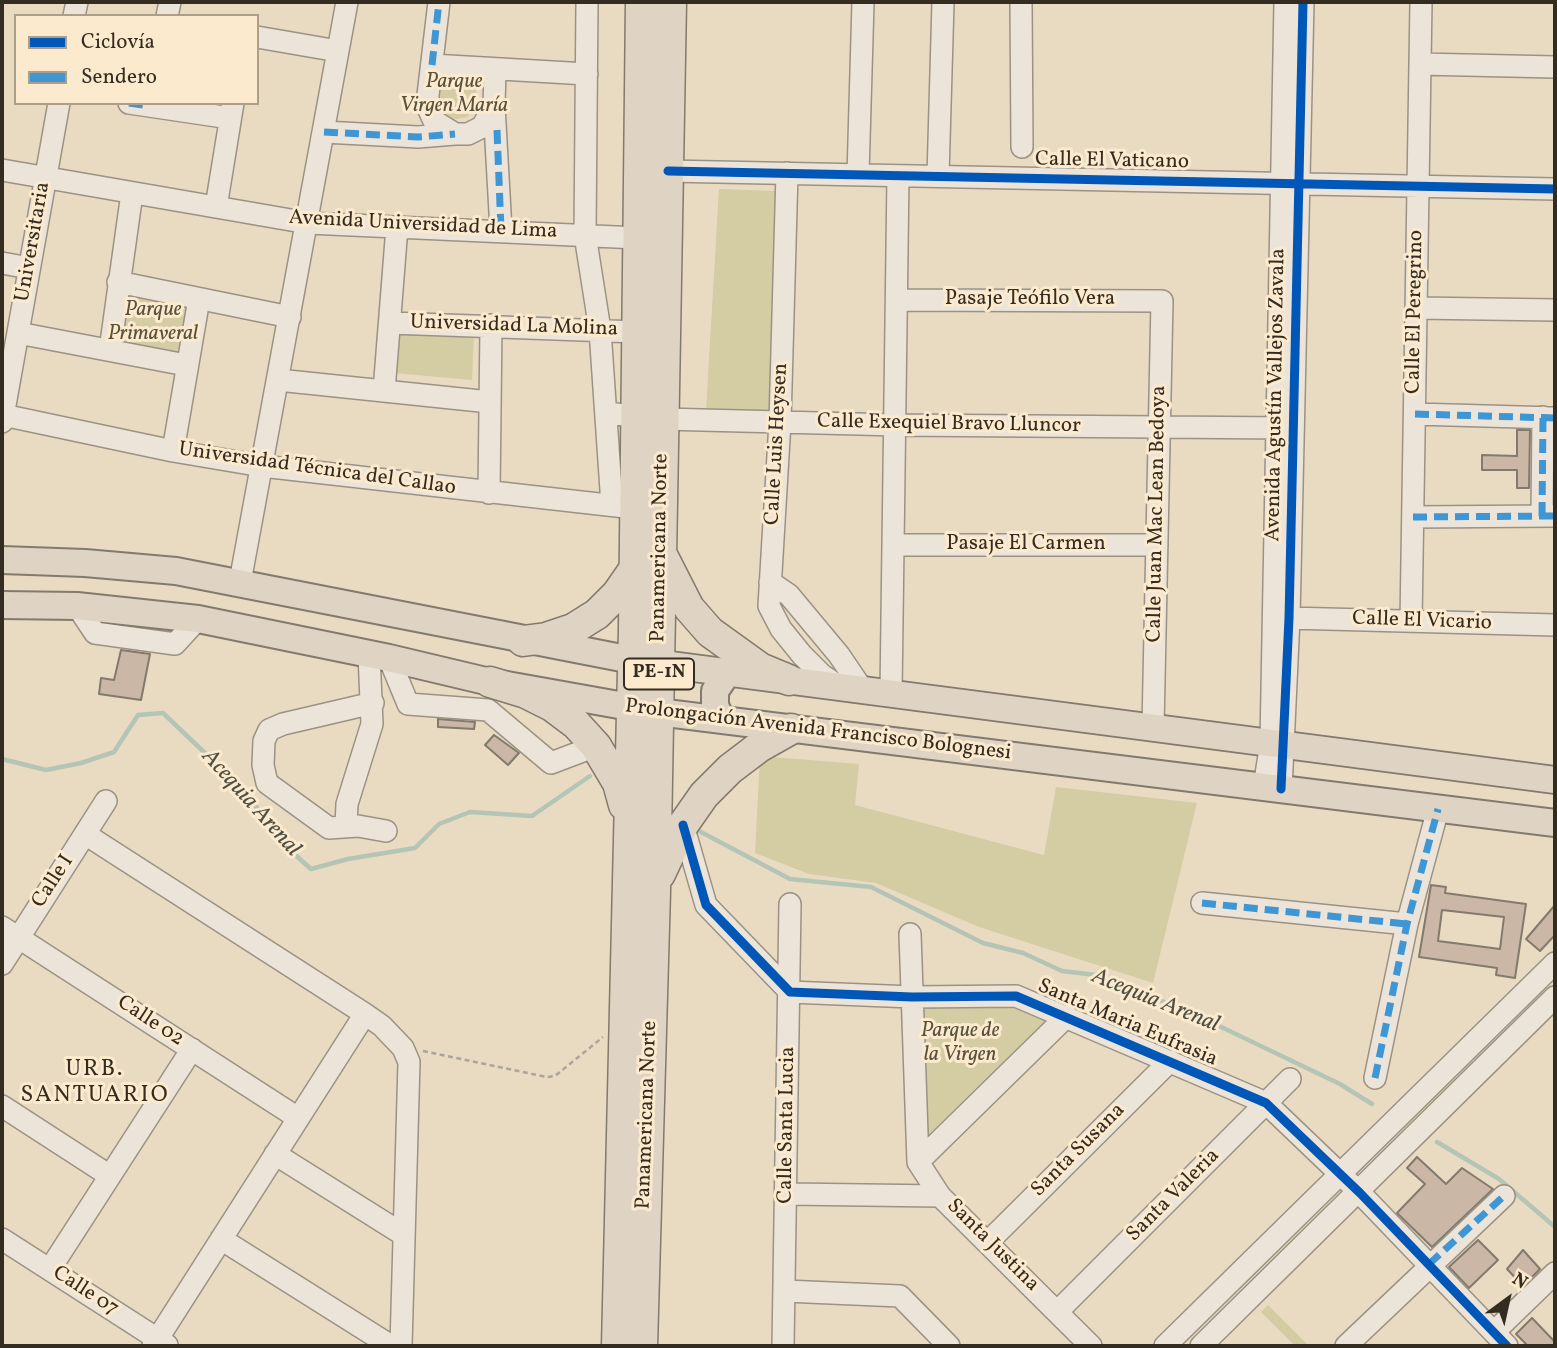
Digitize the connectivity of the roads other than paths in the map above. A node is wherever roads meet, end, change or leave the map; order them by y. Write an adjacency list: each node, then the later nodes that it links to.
1 (347, 2): 13 (street)
2 (439, 2): 15 (street)
3 (587, 2): 18 (street)
4 (641, 2): 42 (highway, Panamericana Norte / PE-1N)
5 (671, 2): 27 (highway, Panamericana Norte / PE-1N)
6 (863, 2): 29 (street)
7 (943, 2): 31 (street)
8 (1021, 2): 25 (street)
9 (1284, 2): 33 (street, Avenida Agustín Vallejos Zavala)
10 (1303, 2): 33 (street, Avenida Agustín Vallejos Zavala)
11 (1421, 2): 14 (street, Calle El Peregrino)
12 (259, 37): 13 (street)
13 (338, 51): 23 (street)
14 (1420, 64): 16 (street); 34 (street, Calle El Peregrino)
15 (432, 65): 17 (street); 24 (street)
16 (1555, 66)
17 (495, 70): 18 (street); 21 (street)
18 (587, 74): 41 (street)
19 (59, 105): 32 (street, Universitaria)
20 (156, 105): 22 (street)
21 (494, 106): 24 (street); 40 (street)
22 (231, 111): 37 (street)
23 (324, 132): 24 (street); 38 (street)
24 (455, 134)
25 (1022, 147)
26 (2, 170): 32 (street, Avenida Universidad de Lima)
27 (668, 171): 28 (street, Calle El Vaticano); 64 (highway, Panamericana Norte / PE-1N)
28 (787, 173): 29 (street, Calle El Vaticano); 67 (street, Calle Luis Heysen)
29 (858, 175): 30 (street, Calle El Vaticano)
30 (898, 176): 31 (street, Calle El Vaticano); 47 (street)
31 (937, 176): 33 (street, Calle El Vaticano)
32 (45, 177): 36 (street, Avenida Universidad de Lima); 44 (street, Universitaria)
33 (1290, 184): 34 (street, Calle El Vaticano); 70 (street, Avenida Agustín Vallejos Zavala)
34 (1418, 186): 35 (street, Calle El Vaticano); 49 (street, Calle El Peregrino)
35 (1555, 189)
36 (132, 193): 37 (street, Avenida Universidad de Lima); 45 (street)
37 (216, 207): 38 (street, Avenida Universidad de Lima)
38 (308, 223): 39 (street, Avenida Universidad de Lima); 51 (street)
39 (397, 228): 40 (street, Avenida Universidad de Lima); 52 (street)
40 (501, 230): 41 (street, Avenida Universidad de Lima)
41 (585, 235): 42 (street, Avenida Universidad de Lima); 54 (street)
42 (638, 238): 55 (highway, Panamericana Norte / PE-1N)
43 (2, 263): 44 (street)
44 (29, 268): 56 (street, Universitaria)
45 (118, 282): 46 (street); 57 (street)
46 (199, 299): 51 (street); 58 (street)
47 (898, 300): 48 (street, Pasaje Teófilo Vera); 68 (street)
48 (1162, 301): 69 (street, Calle Juan Mac Lean Bedoya)
49 (1416, 308): 50 (street); 63 (street, Calle El Peregrino)
50 (1555, 310)
51 (290, 317): 59 (street)
52 (391, 323): 53 (street, Universidad La Molina); 60 (street)
53 (491, 325): 54 (street, Universidad La Molina); 61 (street)
54 (600, 330): 55 (street, Universidad La Molina); 62 (street)
55 (637, 332): 64 (highway, Panamericana Norte / PE-1N)
56 (18, 333): 57 (street); 66 (street, Universitaria)
57 (110, 350): 58 (street)
58 (186, 365): 71 (street)
59 (278, 380): 60 (street); 72 (street)
60 (384, 391): 61 (street)
61 (490, 402): 73 (street)
62 (606, 413): 64 (street, Calle Exequiel Bravo Lluncor); 74 (street)
63 (1415, 414): 65 (street); 76 (street, Calle El Peregrino)
64 (649, 417): 67 (street, Calle Exequiel Bravo Lluncor); 74 (highway, Panamericana Norte / PE-1N); 79 (highway, Panamericana Norte / PE-1N)
65 (1549, 417): 75 (street)
66 (2, 418): 71 (street, Universidad Técnica del Callao)
67 (780, 422): 68 (street, Calle Exequiel Bravo Lluncor); 92 (street, Calle Luis Heysen)
68 (897, 425): 69 (street, Calle Exequiel Bravo Lluncor); 77 (street)
69 (1160, 427): 70 (street, Calle Exequiel Bravo Lluncor); 78 (street, Calle Juan Mac Lean Bedoya)
70 (1285, 428): 84 (street, Avenida Agustín Vallejos Zavala); 100 (street, Avenida Agustín Vallejos Zavala)
71 (173, 451): 72 (street, Universidad Técnica del Callao)
72 (262, 466): 73 (street, Universidad Técnica del Callao); 82 (street)
73 (489, 493): 74 (street, Universidad Técnica del Callao)
74 (623, 507): 81 (highway, Panamericana Norte / PE-1N)
75 (1549, 516): 76 (street)
76 (1413, 517): 85 (street, Calle El Peregrino)
77 (894, 545): 78 (street, Pasaje El Carmen); 93 (street)
78 (1157, 545): 98 (street, Calle Juan Mac Lean Bedoya)
79 (662, 553): 89 (highway, Panamericana Norte / PE-1N); 91 (highway)
80 (2, 560): 82 (main road)
81 (633, 571): 87 (highway); 89 (highway, Panamericana Norte / PE-1N)
82 (240, 582): 87 (main road)
83 (2, 605): 88 (main road, Prolongación Avenida Francisco Bolognesi)
84 (1289, 618): 85 (street, Calle El Vicario); 100 (street, Avenida Agustín Vallejos Zavala)
85 (1411, 621): 86 (street, Calle El Vicario)
86 (1555, 625)
87 (523, 641): 89 (main road)
88 (379, 656): 94 (main road, Prolongación Avenida Francisco Bolognesi); 94 (street); 95 (street)
89 (646, 661): 90 (main road); 96 (highway, Panamericana Norte / PE-1N)
90 (729, 672): 91 (main road); 97 (main road)
91 (789, 680): 92 (main road)
92 (851, 688): 93 (main road)
93 (891, 693): 98 (main road)
94 (489, 696): 96 (main road, Prolongación Avenida Francisco Bolognesi); 101 (highway); 101 (street)
95 (373, 703): 109 (street); 109 (street)
96 (645, 710): 97 (main road, Prolongación Avenida Francisco Bolognesi); 107 (highway, Panamericana Norte / PE-1N); 112 (highway, Panamericana Norte / PE-1N)
97 (722, 720): 99 (main road, Prolongación Avenida Francisco Bolognesi)
98 (1153, 727): 100 (main road)
99 (791, 729): 103 (main road, Prolongación Avenida Francisco Bolognesi); 108 (highway)
100 (1278, 744): 102 (main road); 103 (street, Avenida Agustín Vallejos Zavala)
101 (596, 746): 107 (highway)
102 (1555, 780)
103 (1273, 788): 105 (main road, Prolongación Avenida Francisco Bolognesi)
104 (106, 801): 111 (street, Calle I)
105 (1438, 809): 106 (main road, Prolongación Avenida Francisco Bolognesi); 115 (street)
106 (1555, 823)
107 (630, 824): 154 (highway, Panamericana Norte / PE-1N)
108 (683, 825): 112 (highway); 120 (street)
109 (346, 826): 110 (street)
110 (386, 831)
111 (85, 834): 116 (street, Calle I); 123 (street)
112 (655, 891): 155 (highway, Panamericana Norte / PE-1N)
113 (1202, 903): 115 (street)
114 (790, 904): 120 (street, Calle Santa Lucia)
115 (1407, 924): 127 (street)
116 (10, 932): 119 (street, Calle I); 125 (street, Calle 02)
117 (910, 934): 121 (street)
118 (1555, 963): 134 (street)
119 (2, 964)
120 (790, 992): 121 (street, Santa Maria Eufrasia); 137 (street, Calle Santa Lucia)
121 (912, 997): 124 (street, Santa Maria Eufrasia); 133 (street)
122 (1555, 997): 136 (street)
123 (365, 1014): 131 (street); 140 (street)
124 (1067, 1016): 126 (street, Santa Maria Eufrasia); 133 (street)
125 (192, 1049): 131 (street, Calle 02); 135 (street)
126 (1170, 1061): 129 (street, Santa Maria Eufrasia); 143 (street, Santa Susana)
127 (1375, 1078)
128 (1290, 1079): 129 (street, Santa Valeria)
129 (1266, 1103): 134 (street, Santa Maria Eufrasia); 148 (street, Santa Valeria)
130 (2, 1106): 135 (street)
131 (298, 1118): 132 (street)
132 (275, 1154): 140 (street); 141 (street)
133 (918, 1162): 138 (street)
134 (1341, 1174): 136 (street, Santa Maria Eufrasia); 159 (street)
135 (110, 1176): 145 (street)
136 (1360, 1193): 144 (street, Santa Maria Eufrasia); 160 (street)
137 (788, 1195): 138 (street, Santa Justina); 147 (street, Calle Santa Lucia)
138 (940, 1196): 143 (street, Santa Justina)
139 (1504, 1196): 144 (street)
140 (404, 1235): 153 (street)
141 (221, 1238): 151 (street); 152 (street)
142 (2, 1239): 145 (street, Calle 07)
143 (989, 1241): 148 (street, Santa Justina)
144 (1429, 1264): 149 (street, Santa Maria Eufrasia); 150 (street)
145 (50, 1269): 151 (street, Calle 07)
146 (1555, 1273): 149 (street)
147 (785, 1291): 156 (street, Calle Santa Lucia); 157 (street)
148 (1057, 1312): 158 (street, Santa Justina)
149 (1501, 1339)
150 (1358, 1342)
151 (159, 1344)
152 (391, 1346)
153 (401, 1346)
154 (617, 1346)
155 (642, 1346)
156 (783, 1346)
157 (949, 1346)
158 (1091, 1346)
159 (1165, 1346)
160 (1201, 1346)

